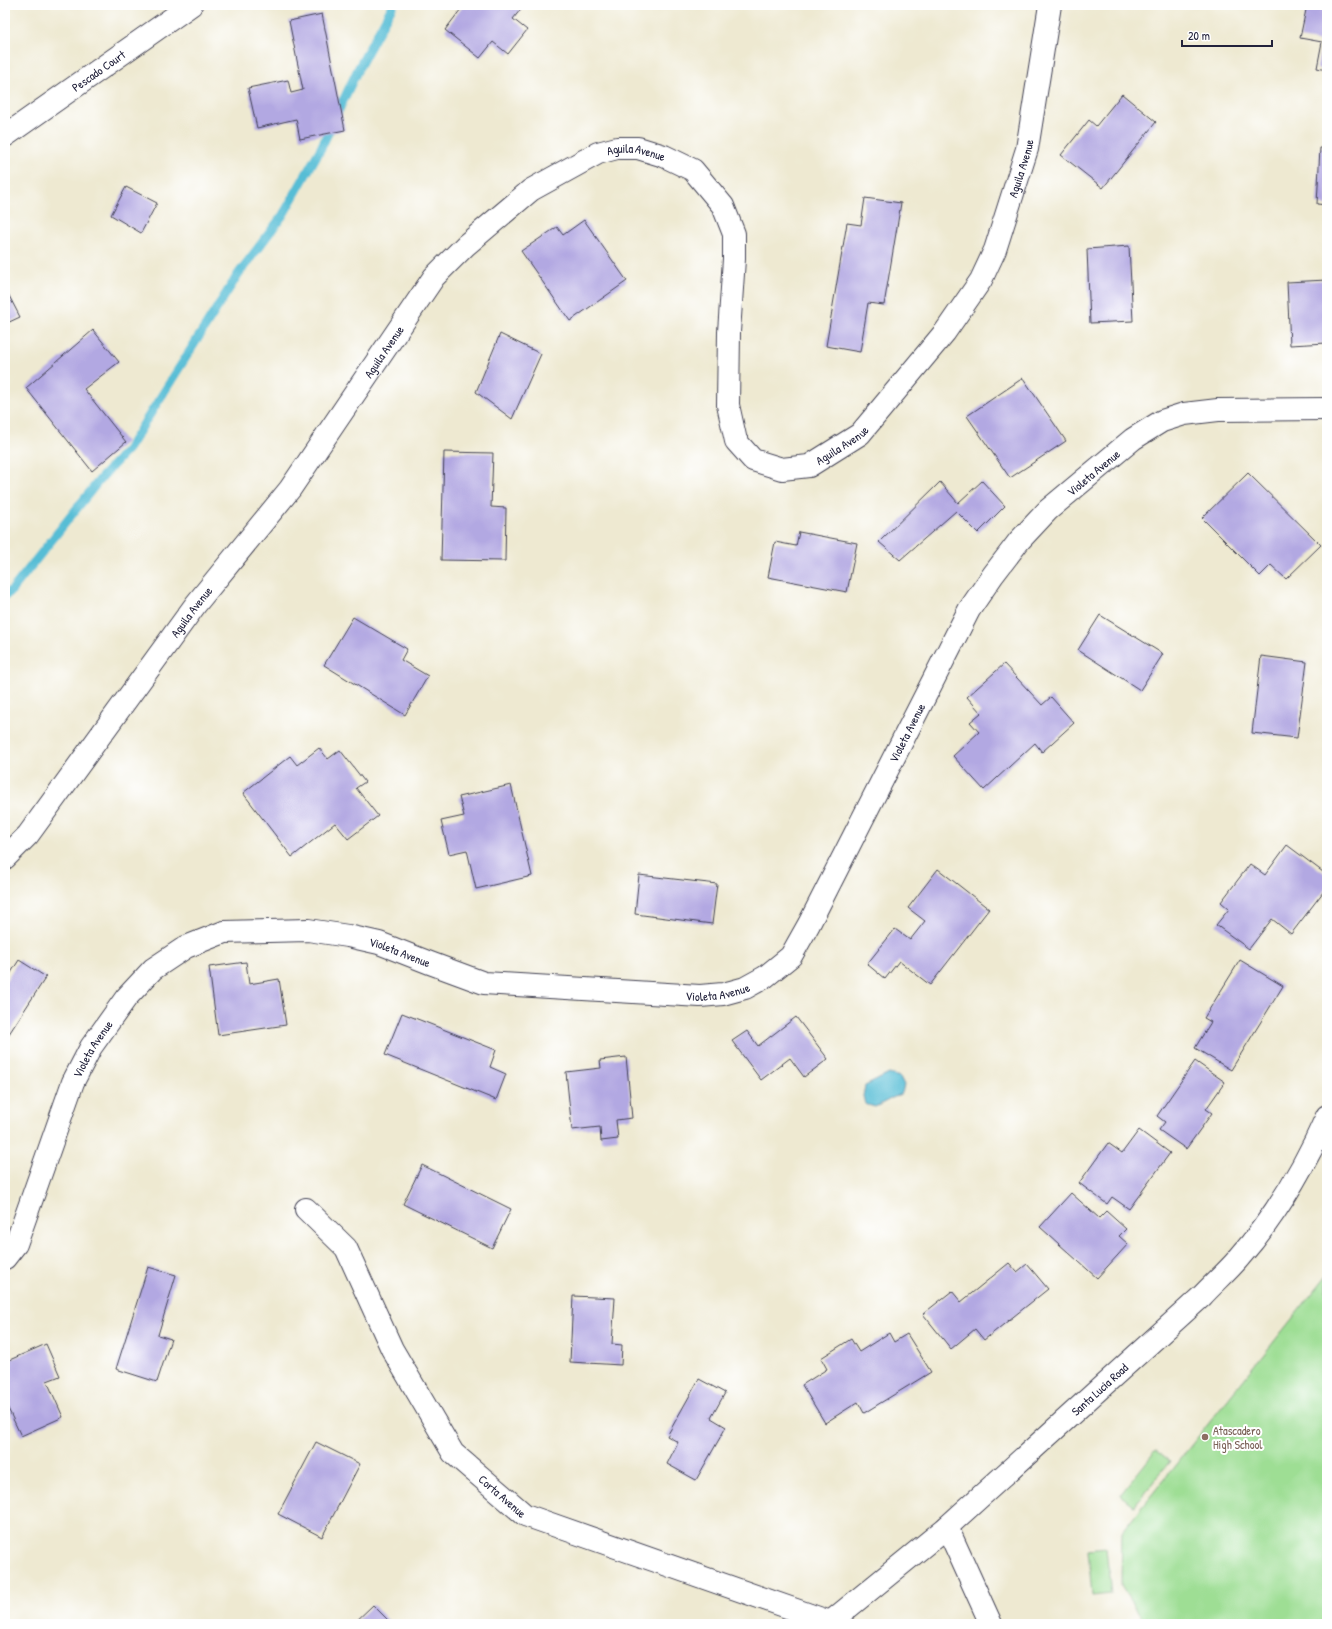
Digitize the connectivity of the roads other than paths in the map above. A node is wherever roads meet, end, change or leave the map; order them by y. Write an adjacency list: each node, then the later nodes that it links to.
1 (191, 5): 3 (street, Pescado Court)
2 (1050, 5): 5 (street, Aguila Avenue)
3 (5, 136)
4 (1327, 409): 8 (street, Violeta Avenue)
5 (5, 858)
6 (1327, 1116): 9 (street, Santa Lucia Road)
7 (306, 1209): 10 (street, Corta Avenue)
8 (5, 1258)
9 (947, 1527): 10 (street, Santa Lucia Road); 11 (street)
10 (829, 1623)
11 (991, 1624)

